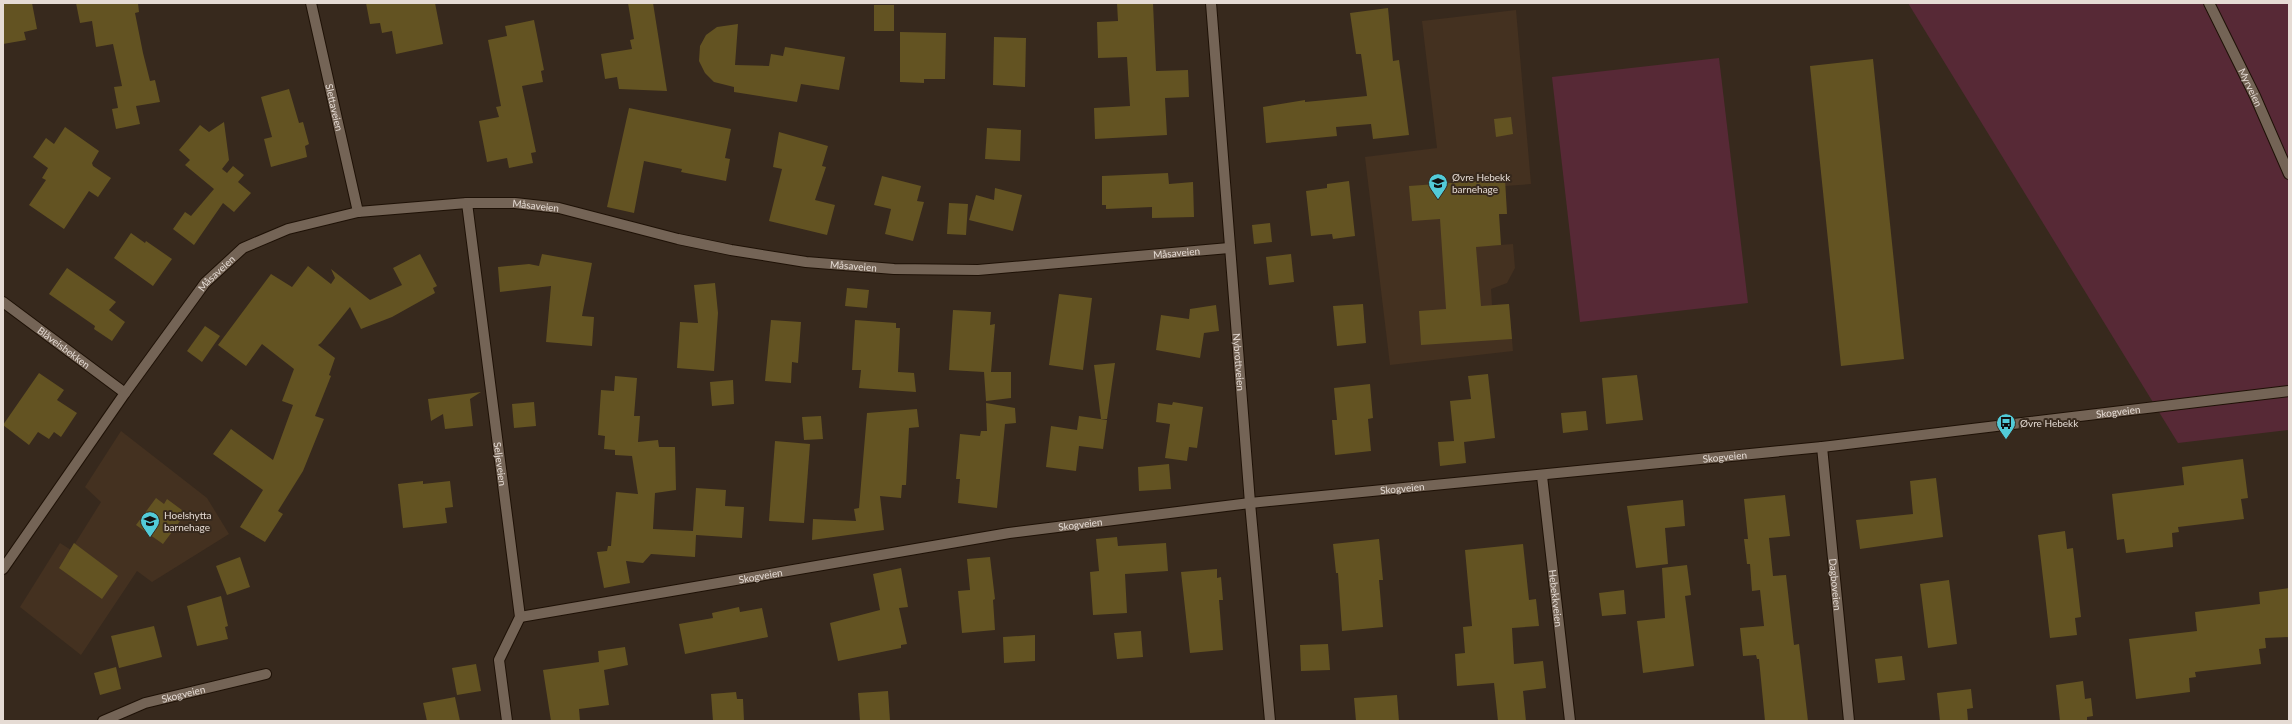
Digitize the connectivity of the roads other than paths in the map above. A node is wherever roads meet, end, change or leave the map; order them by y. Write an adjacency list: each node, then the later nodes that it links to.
1 (311, 3): 6 (street, Slettaveien)
2 (1211, 3): 7 (street, Nybrottveien)
3 (2209, 3): 4 (street, Myrveien)
4 (2289, 174)
5 (467, 203): 6 (street, Måsaveien); 7 (street, Måsaveien); 15 (street, Seljeveien)
6 (358, 212): 10 (street, Måsaveien)
7 (1229, 248): 13 (street, Nybrottveien)
8 (3, 302): 10 (street, Blåveisbekken)
9 (2289, 391): 11 (street, Skogveien)
10 (125, 393): 14 (street, Måsaveien)
11 (1822, 447): 12 (street, Skogveien); 21 (street, Dagboveien)
12 (1542, 476): 13 (street, Skogveien); 20 (street, Hebekkveien)
13 (1250, 503): 15 (street, Skogveien); 19 (street, Nybrottveien)
14 (3, 569)
15 (520, 617): 18 (street)
16 (266, 674): 17 (street, Skogveien)
17 (103, 721)
18 (507, 721)
19 (1270, 721)
20 (1570, 721)
21 (1849, 721)

